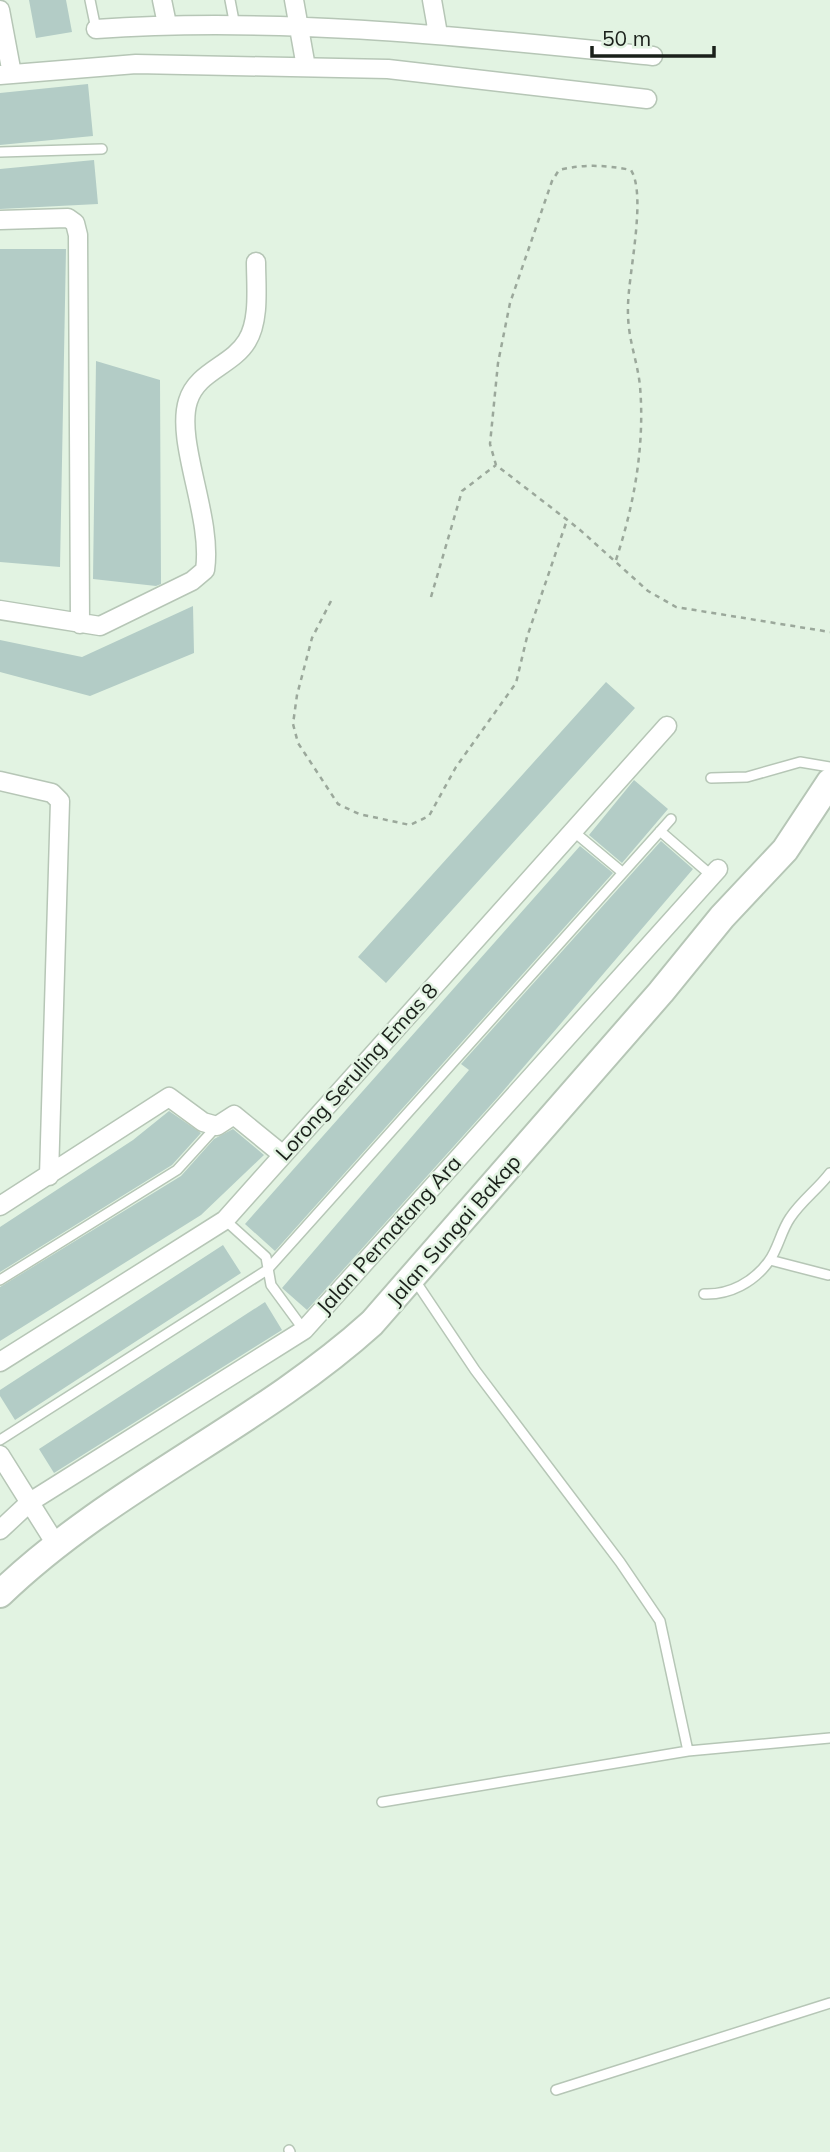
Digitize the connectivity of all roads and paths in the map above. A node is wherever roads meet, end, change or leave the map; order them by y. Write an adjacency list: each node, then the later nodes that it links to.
1 (90, 0): 9 (lane)
2 (162, 0): 7 (street)
3 (230, 0): 8 (lane)
4 (294, 0): 10 (street)
5 (432, 0): 11 (street)
6 (0, 10): 14 (street)
7 (167, 24): 8 (street); 9 (street)
8 (234, 26): 10 (street)
9 (96, 29)
10 (299, 29): 11 (street); 13 (street)
11 (438, 34): 12 (street)
12 (653, 56)
13 (306, 67): 14 (street); 15 (street)
14 (6, 75)
15 (648, 99)
16 (102, 149): 17 (lane)
17 (0, 152)
18 (0, 220): 26 (street)
19 (256, 262): 26 (street)
20 (496, 466): 21 (path); 22 (path); 23 (path)
21 (567, 520): 22 (path); 24 (path)
22 (616, 561): 27 (path)
23 (431, 597)
24 (331, 601)
25 (0, 610): 26 (street)
26 (80, 624)
27 (830, 632)
28 (667, 726): 34 (street, Lorong Seruling Emas 8)
29 (830, 767): 30 (lane)
30 (711, 778)
31 (0, 781): 41 (street)
32 (830, 782): 47 (main road, Jalan Sungai Bakap)
33 (671, 819): 35 (lane)
34 (573, 831): 36 (lane); 39 (street, Lorong Seruling Emas 8)
35 (660, 831): 36 (lane); 37 (lane)
36 (622, 872): 45 (lane)
37 (715, 872): 50 (street, Jalan Permatang Ara)
38 (217, 1126): 39 (street); 41 (street); 48 (lane)
39 (283, 1155): 43 (street, Lorong Seruling Emas 8)
40 (830, 1173): 44 (lane)
41 (49, 1176): 42 (street)
42 (0, 1206)
43 (225, 1220): 45 (lane); 51 (street, Lorong Seruling Emas 8)
44 (770, 1260): 46 (lane); 49 (lane)
45 (267, 1270): 50 (lane); 52 (lane)
46 (828, 1276)
47 (413, 1278): 56 (main road, Jalan Sungai Bakap); 59 (lane)
48 (0, 1280)
49 (704, 1294)
50 (304, 1330): 54 (street, Jalan Permatang Ara)
51 (0, 1362)
52 (0, 1440)
53 (0, 1455): 54 (street)
54 (30, 1502): 55 (street, Jalan Permatang Ara); 56 (street)
55 (0, 1530)
56 (57, 1546): 57 (main road, Jalan Sungai Bakap)
57 (0, 1594)
58 (830, 1738): 59 (lane)
59 (688, 1751): 60 (lane)
60 (382, 1802)
61 (830, 2003): 62 (lane)
62 (556, 2090)

